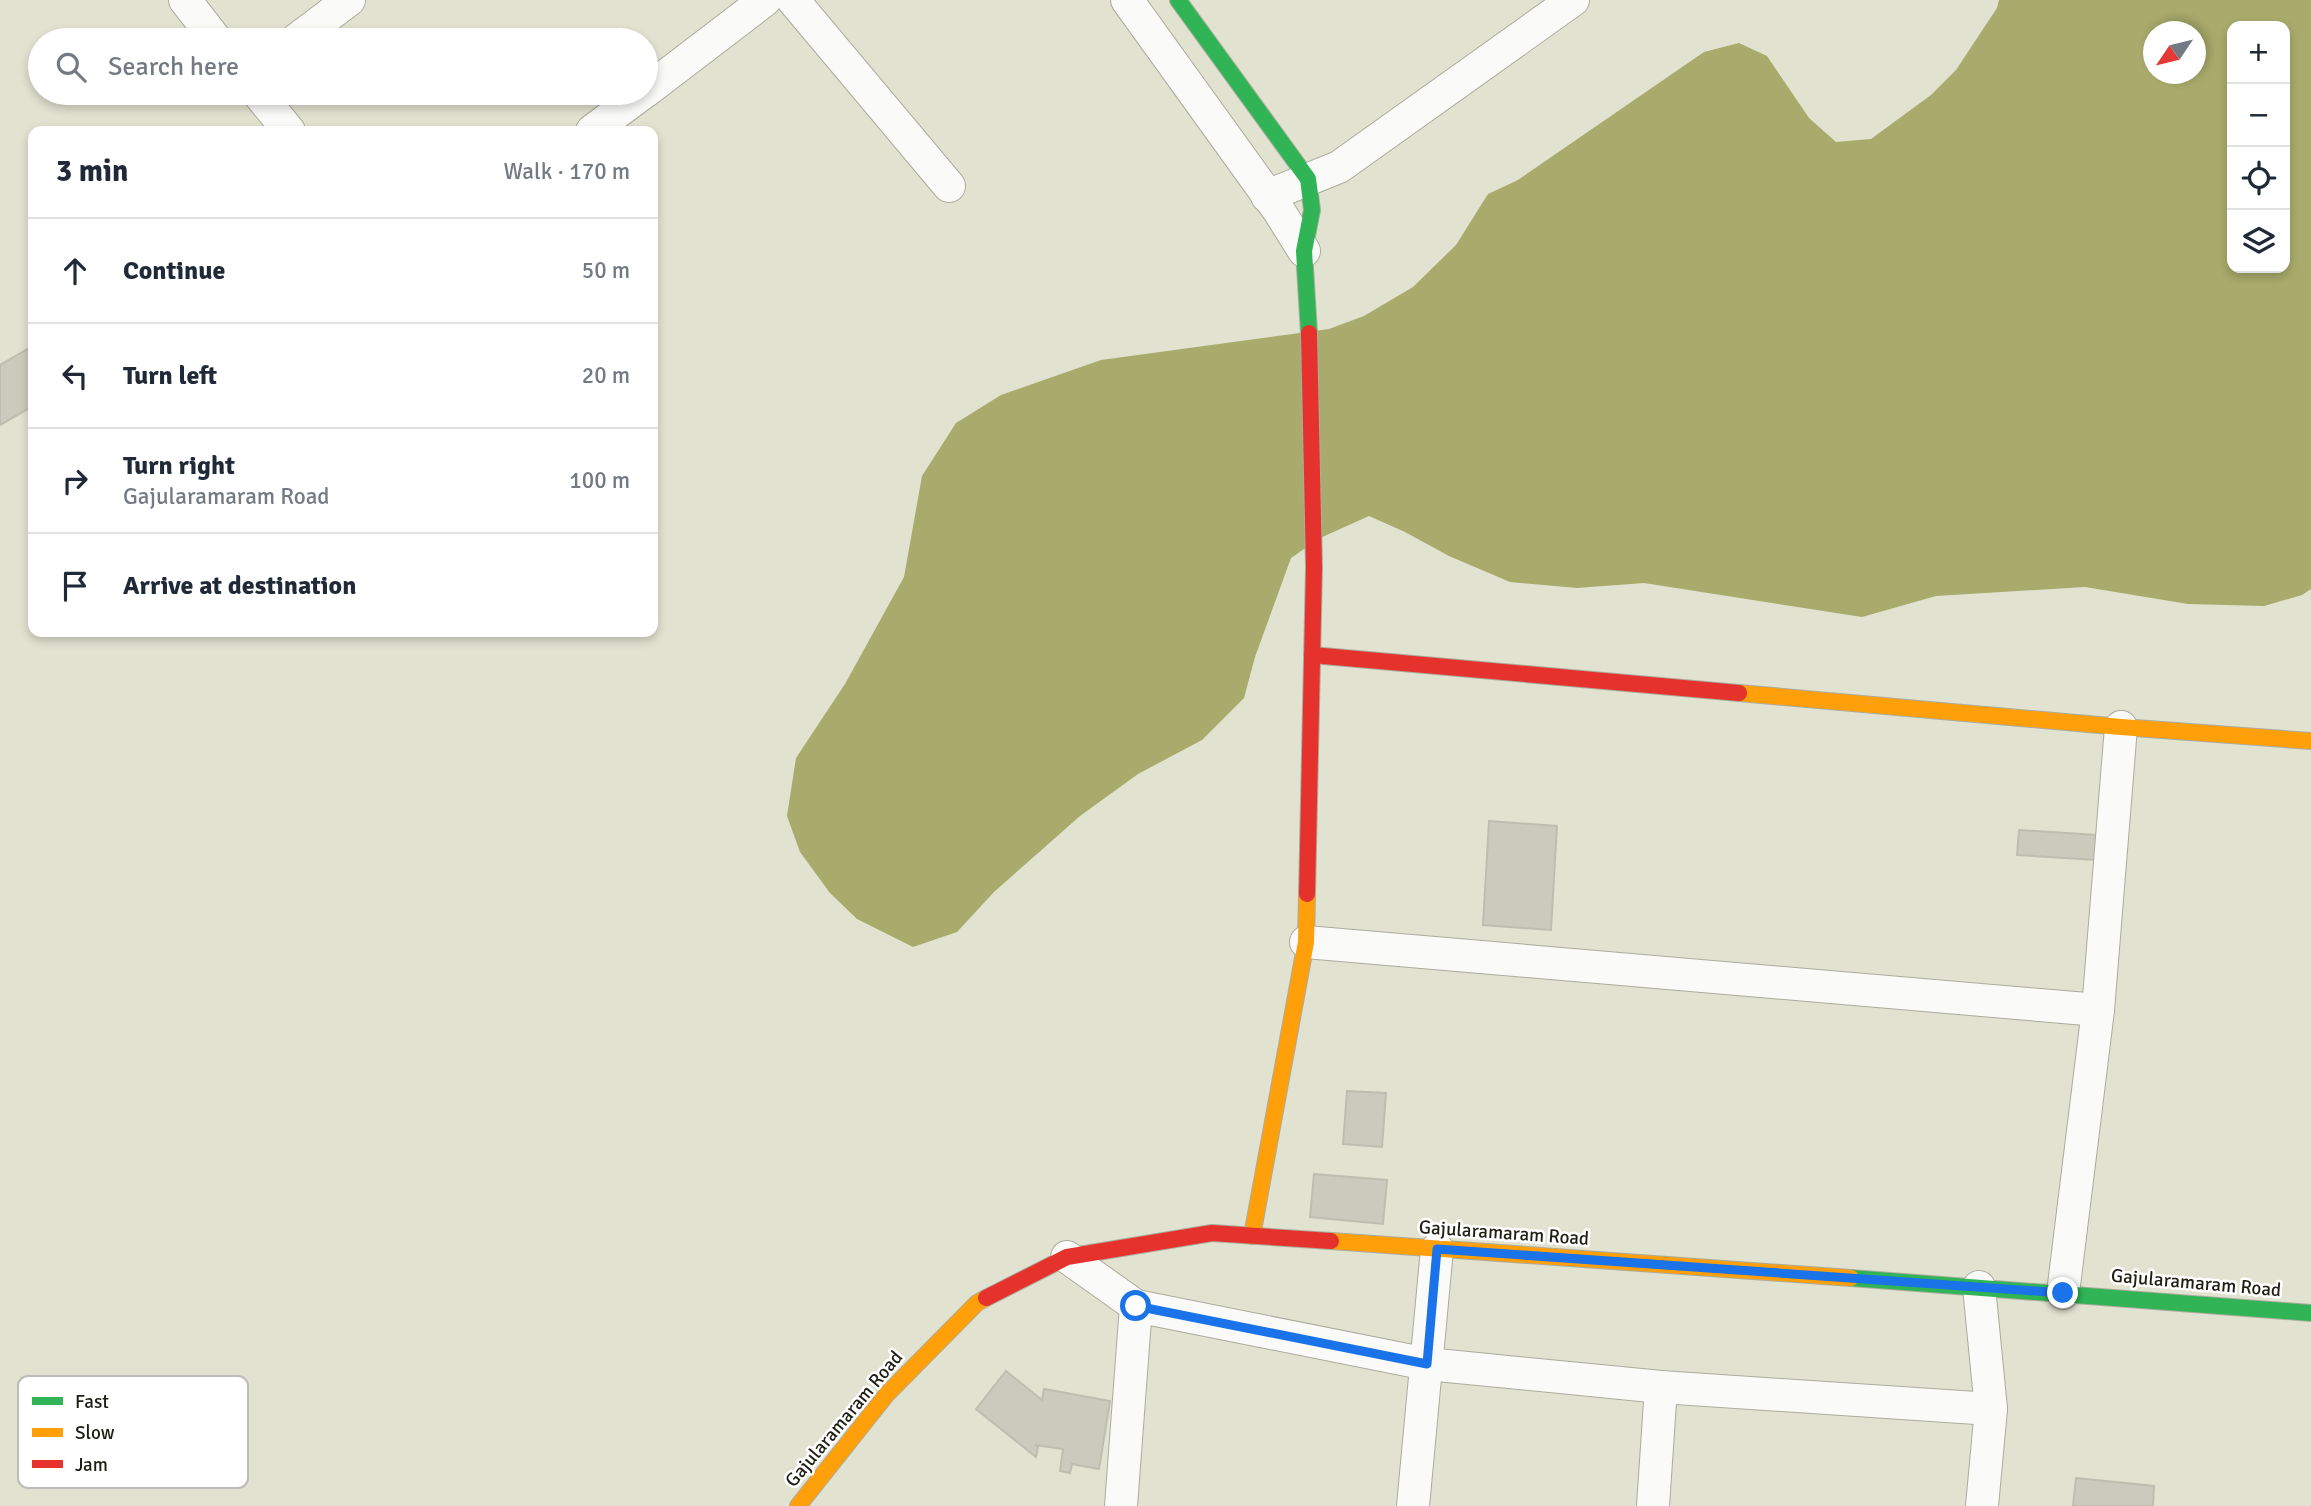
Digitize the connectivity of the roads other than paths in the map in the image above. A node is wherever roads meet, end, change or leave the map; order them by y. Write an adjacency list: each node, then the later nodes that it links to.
1 (185, 0): 8 (street)
2 (349, 0): 9 (street)
3 (765, 0): 10 (street)
4 (793, 0): 16 (street)
5 (1178, 0): 15 (street)
6 (1573, 0): 15 (street)
7 (1141, 5): 17 (street)
8 (207, 28)
9 (312, 28)
10 (658, 81)
11 (268, 105): 13 (street)
12 (627, 105): 14 (street)
13 (285, 126)
14 (600, 126)
15 (1308, 179): 17 (street); 18 (street)
16 (949, 186)
17 (1267, 196): 18 (street)
18 (1304, 251): 19 (street)
19 (1312, 655): 20 (street); 22 (street)
20 (2121, 727): 21 (street); 23 (street)
21 (2311, 741)
22 (1306, 942): 23 (street); 24 (street)
23 (2098, 1010): 28 (street)
24 (1252, 1236): 25 (street, Gajularamaram Road); 26 (street, Gajularamaram Road)
25 (1437, 1249): 27 (street, Gajularamaram Road); 31 (street)
26 (1067, 1257): 29 (street); 34 (street, Gajularamaram Road)
27 (1979, 1287): 28 (street, Gajularamaram Road); 33 (street)
28 (2063, 1293): 30 (street, Gajularamaram Road)
29 (1136, 1306): 31 (street); 35 (street)
30 (2311, 1314)
31 (1427, 1364): 32 (street); 36 (street)
32 (1661, 1387): 33 (street); 37 (street)
33 (1991, 1409): 38 (street)
34 (798, 1506)
35 (1121, 1506)
36 (1413, 1506)
37 (1653, 1506)
38 (1982, 1506)

